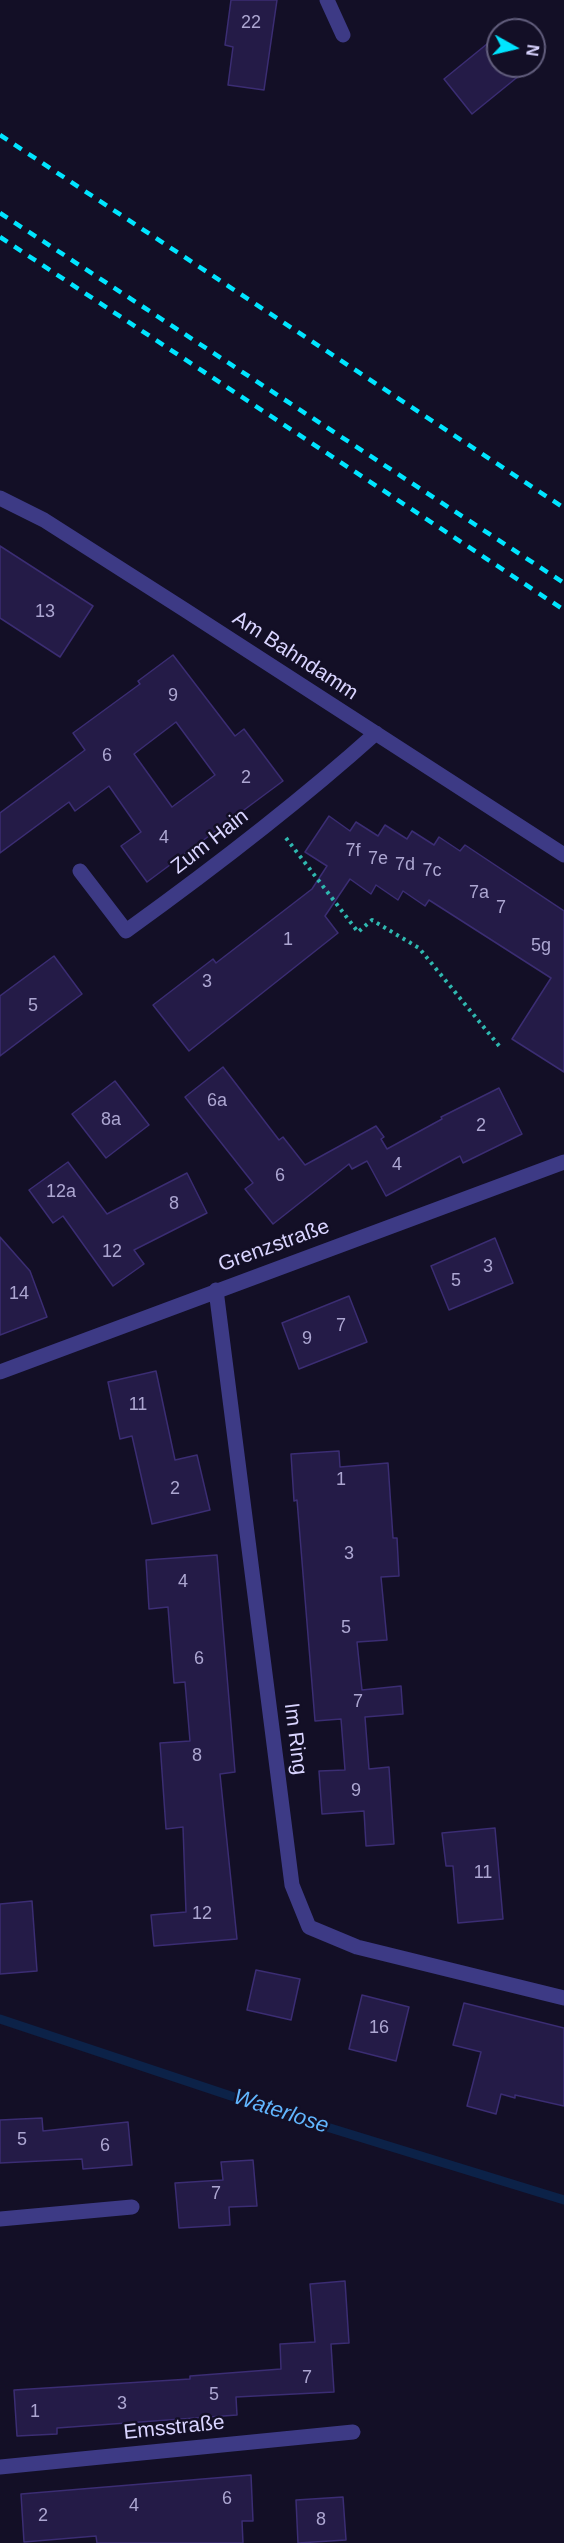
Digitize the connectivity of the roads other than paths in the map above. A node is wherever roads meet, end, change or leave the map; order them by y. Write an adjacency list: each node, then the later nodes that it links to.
1 (327, 0): 2 (street)
2 (343, 35)
3 (0, 498): 4 (street, Am Bahndamm)
4 (376, 733): 5 (street, Am Bahndamm); 6 (street, Zum Hain)
5 (564, 855)
6 (80, 871)
7 (564, 1162): 8 (street, Grenzstraße)
8 (216, 1290): 9 (street, Grenzstraße); 10 (street, Im Ring)
9 (0, 1372)
10 (564, 1998)
11 (132, 2207): 12 (street)
12 (0, 2219)
13 (353, 2432): 14 (street, Emsstraße)
14 (0, 2467)

